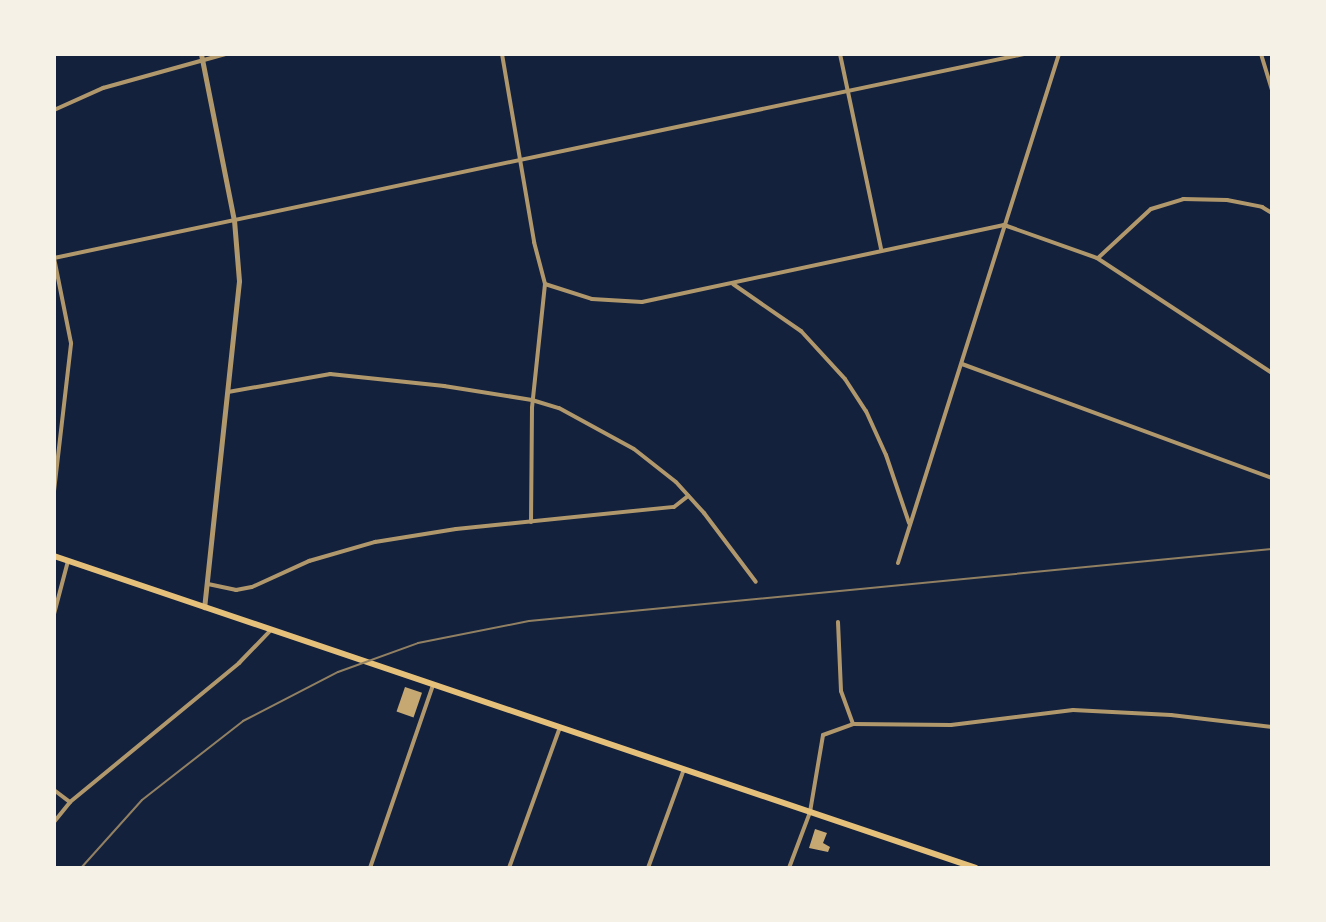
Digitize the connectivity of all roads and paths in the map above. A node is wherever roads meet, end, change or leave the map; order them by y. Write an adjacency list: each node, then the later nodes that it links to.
1 (226, 54): 7 (street)
2 (502, 54): 11 (street)
3 (840, 54): 9 (street)
4 (1024, 54): 9 (street)
5 (1059, 54): 14 (street)
6 (1261, 54): 8 (street)
7 (202, 56): 10 (street); 13 (street)
8 (1272, 89)
9 (848, 90): 11 (street); 15 (street)
10 (54, 110)
11 (522, 160): 13 (street); 18 (street)
12 (1272, 213): 17 (street)
13 (234, 220): 16 (street); 22 (street)
14 (1004, 225): 15 (street); 17 (street); 20 (street)
15 (881, 249): 19 (street)
16 (54, 258): 25 (street)
17 (1097, 258): 21 (street)
18 (545, 284): 19 (street); 23 (street)
19 (733, 284): 28 (street)
20 (962, 364): 24 (street); 28 (street)
21 (1272, 373)
22 (228, 392): 23 (street); 33 (street)
23 (532, 400): 26 (street); 27 (street)
24 (1272, 478)
25 (54, 491)
26 (688, 496): 27 (street); 32 (street)
27 (531, 522): 33 (street)
28 (910, 525): 31 (street)
29 (54, 556): 30 (main road)
30 (68, 561): 34 (main road); 35 (street)
31 (898, 563)
32 (756, 582)
33 (208, 584): 34 (street)
34 (204, 607): 37 (main road)
35 (54, 614)
36 (838, 622): 39 (street)
37 (271, 630): 38 (main road); 44 (street)
38 (433, 685): 40 (main road); 47 (street)
39 (853, 724): 41 (street); 45 (street)
40 (560, 727): 42 (main road); 48 (street)
41 (1272, 727)
42 (684, 769): 45 (main road); 49 (street)
43 (54, 790): 44 (street)
44 (70, 802): 46 (street)
45 (810, 812): 50 (street); 51 (main road)
46 (54, 822)
47 (370, 868)
48 (509, 868)
49 (648, 868)
50 (789, 868)
51 (976, 868)

